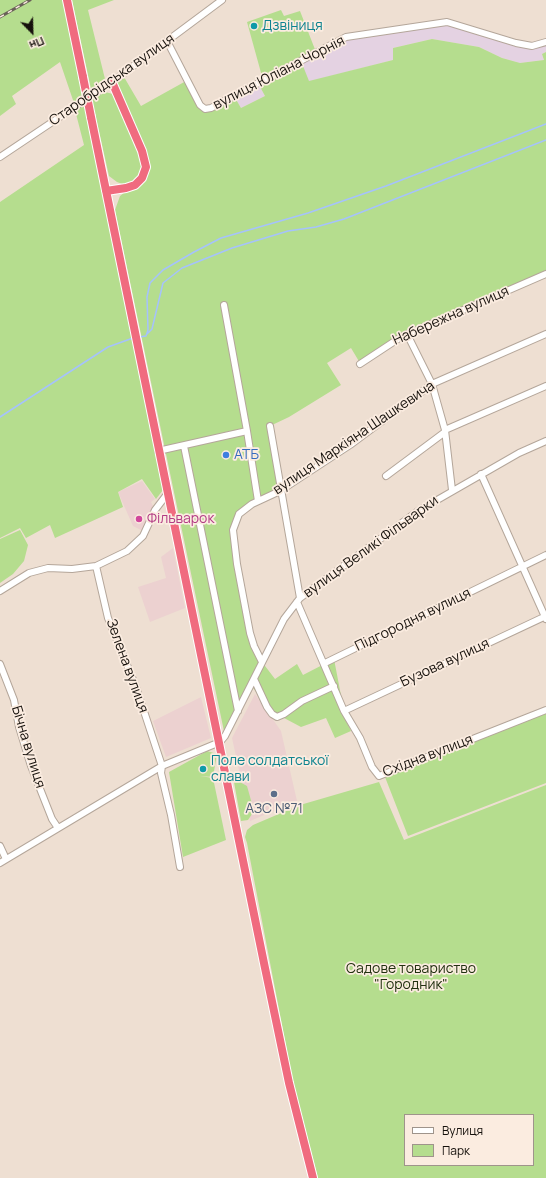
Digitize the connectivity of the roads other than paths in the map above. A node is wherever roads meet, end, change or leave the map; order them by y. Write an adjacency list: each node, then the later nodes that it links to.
1 (222, 0): 3 (street, Старобрідська вулиця)
2 (68, 2): 7 (highway, bridge)
3 (167, 41): 4 (street, вулиця Юліана Чорнія); 5 (street, Старобрідська вулиця)
4 (546, 42)
5 (112, 82): 6 (street, Старобрідська вулиця); 7 (highway)
6 (0, 157)
7 (106, 191): 20 (highway)
8 (546, 274): 10 (street, Набережна вулиця)
9 (224, 306): 16 (street)
10 (407, 334): 12 (street, Набережна вулиця); 13 (street)
11 (546, 334): 13 (street, вулиця Маркіяна Шашкевича)
12 (360, 364)
13 (432, 384): 17 (street); 24 (street, вулиця Маркіяна Шашкевича)
14 (546, 386): 17 (street)
15 (270, 426): 24 (street)
16 (247, 431): 19 (street); 26 (street)
17 (444, 431): 22 (street); 23 (street)
18 (546, 441): 21 (street, вулиця Великі Фільварки)
19 (184, 446): 20 (street); 40 (street)
20 (159, 451): 25 (highway)
21 (481, 474): 23 (street, вулиця Великі Фільварки); 29 (street)
22 (386, 476)
23 (452, 490): 31 (street, вулиця Великі Фільварки)
24 (280, 491): 26 (street, вулиця Маркіяна Шашкевича); 31 (street)
25 (168, 493): 28 (street); 41 (highway)
26 (258, 501): 33 (street, вулиця Маркіяна Шашкевича)
27 (546, 555): 29 (street, Підгородня вулиця)
28 (96, 566): 30 (street); 42 (street, Зелена вулиця)
29 (522, 566): 32 (street); 34 (street, Підгородня вулиця)
30 (0, 592)
31 (298, 600): 33 (street, вулиця Великі Фільварки); 34 (street)
32 (546, 617): 38 (street, Бузова вулиця)
33 (262, 662): 36 (street, вулиця Великі Фільварки)
34 (325, 663): 37 (street)
35 (0, 664): 43 (street, Бічна вулиця)
36 (254, 679): 37 (street); 40 (street, вулиця Великі Фільварки)
37 (334, 686): 38 (street)
38 (344, 710): 39 (street, Східна вулиця)
39 (546, 710)
40 (238, 711): 41 (street, вулиця Великі Фільварки)
41 (220, 742): 42 (street); 48 (highway)
42 (162, 766): 43 (street); 47 (street, Зелена вулиця)
43 (58, 828): 45 (street)
44 (0, 846): 45 (street)
45 (6, 859): 46 (street)
46 (0, 863)
47 (180, 867)
48 (313, 1178)

